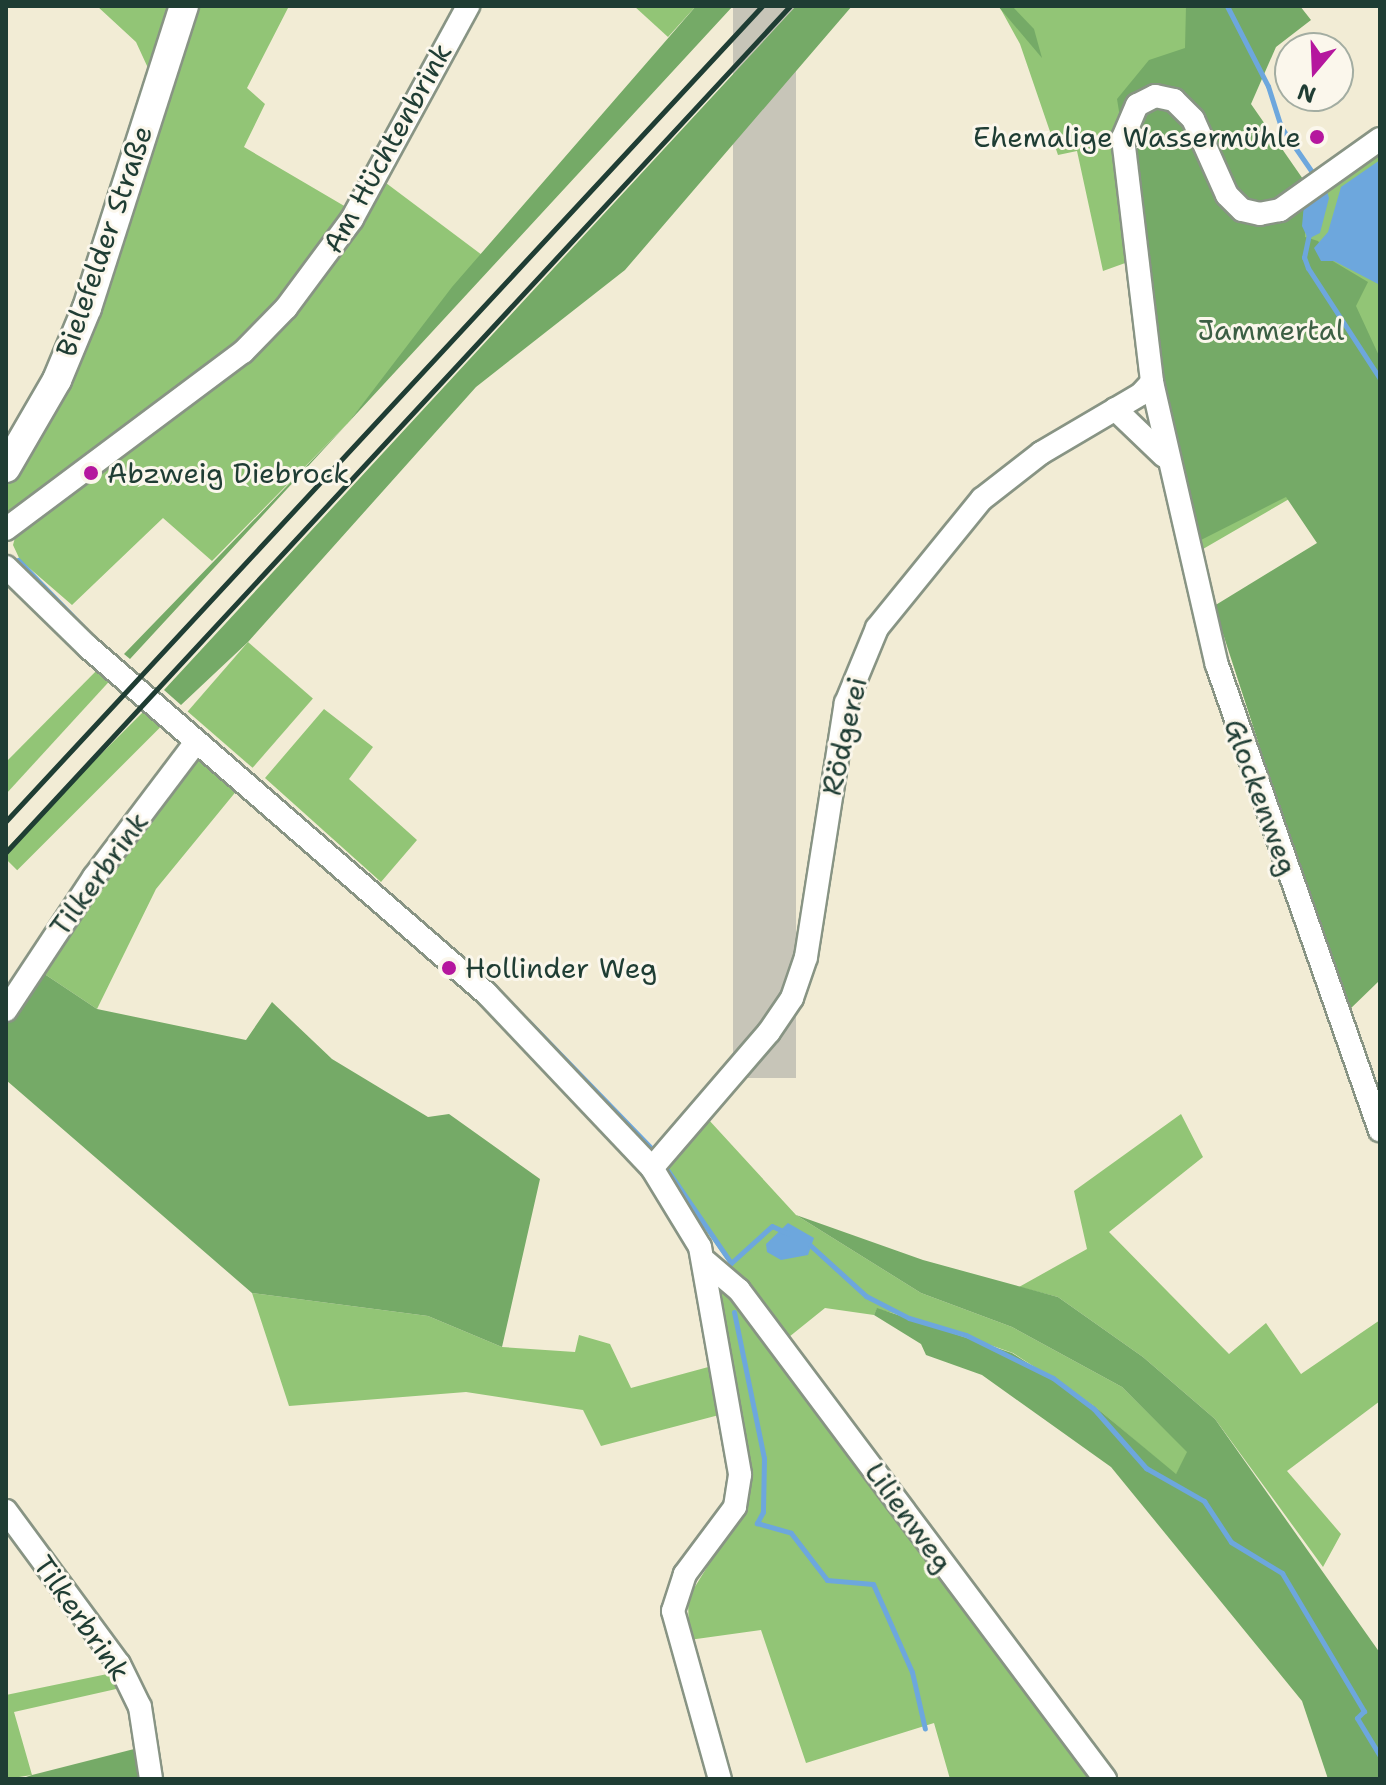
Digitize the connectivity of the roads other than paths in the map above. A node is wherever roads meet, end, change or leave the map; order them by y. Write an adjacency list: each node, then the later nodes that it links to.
1 (184, 6): 7 (main road, Bielefelder Straße)
2 (468, 6): 8 (street, Am Hüchtenbrink)
3 (1380, 139): 4 (street, Glockenweg)
4 (1152, 382): 5 (street, Rödgerei); 6 (street, Glockenweg)
5 (1115, 409): 6 (street); 13 (street, Rödgerei)
6 (1165, 456): 12 (street, Glockenweg)
7 (6, 468)
8 (6, 529)
9 (6, 567): 10 (street)
10 (196, 742): 11 (street, Tilkerbrink); 13 (street)
11 (6, 1010)
12 (1380, 1130)
13 (652, 1168): 14 (street)
14 (706, 1262): 17 (street); 18 (street, Lilienweg)
15 (6, 1511): 16 (street, Tilkerbrink)
16 (151, 1779)
17 (720, 1779)
18 (1105, 1779)

